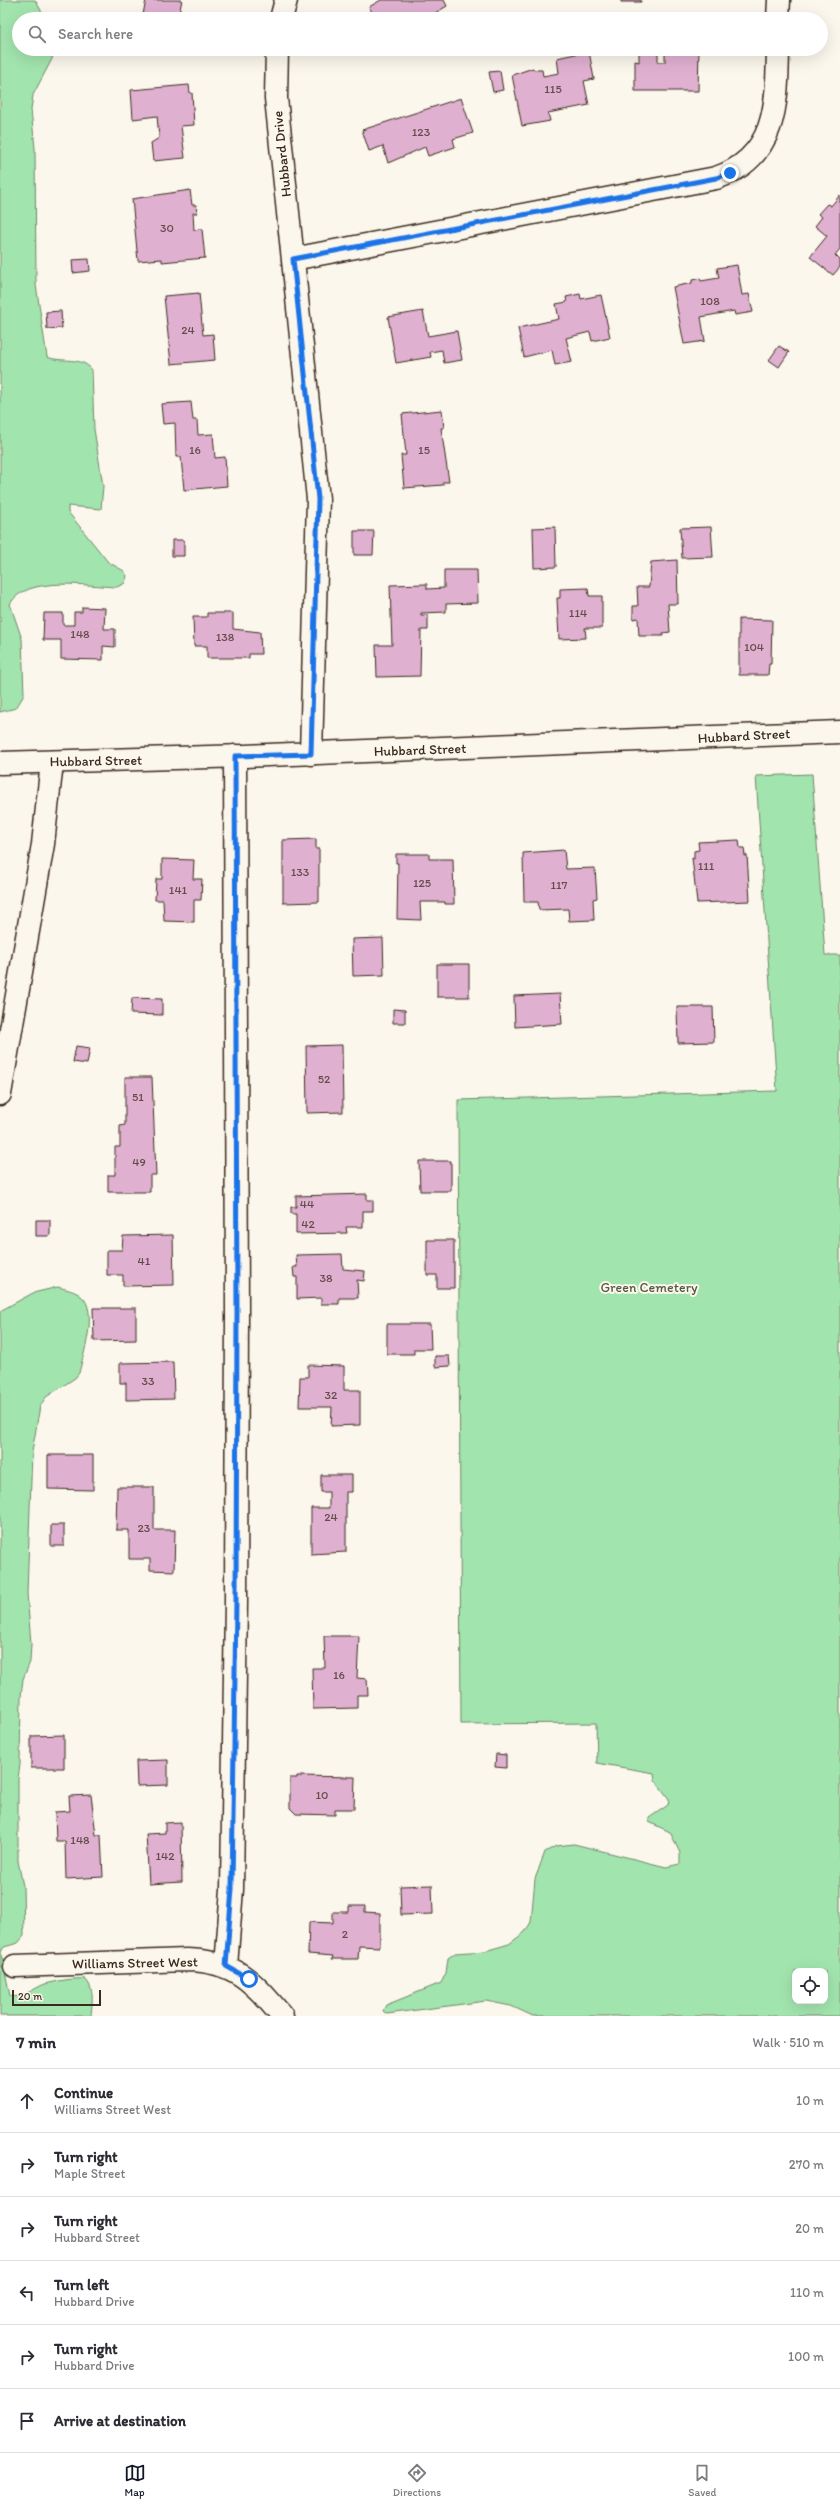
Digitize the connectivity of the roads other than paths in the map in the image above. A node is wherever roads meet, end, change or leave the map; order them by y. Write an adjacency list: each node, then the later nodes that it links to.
1 (286, 0): 3 (main road)
2 (779, 0): 4 (main road)
3 (283, 12)
4 (778, 12)
5 (277, 56): 7 (main road, Hubbard Drive)
6 (778, 56): 7 (main road)
7 (293, 259): 9 (main road, Hubbard Drive)
8 (840, 732): 9 (main road, Hubbard Street)
9 (311, 754): 10 (main road, Hubbard Street)
10 (235, 756): 11 (main road, Hubbard Street); 15 (main road)
11 (52, 762): 12 (main road, Hubbard Street); 13 (main road)
12 (0, 763)
13 (0, 1094)
14 (15, 1966): 15 (main road, Williams Street West)
15 (226, 1966): 16 (main road, Williams Street West)
16 (282, 2016)

